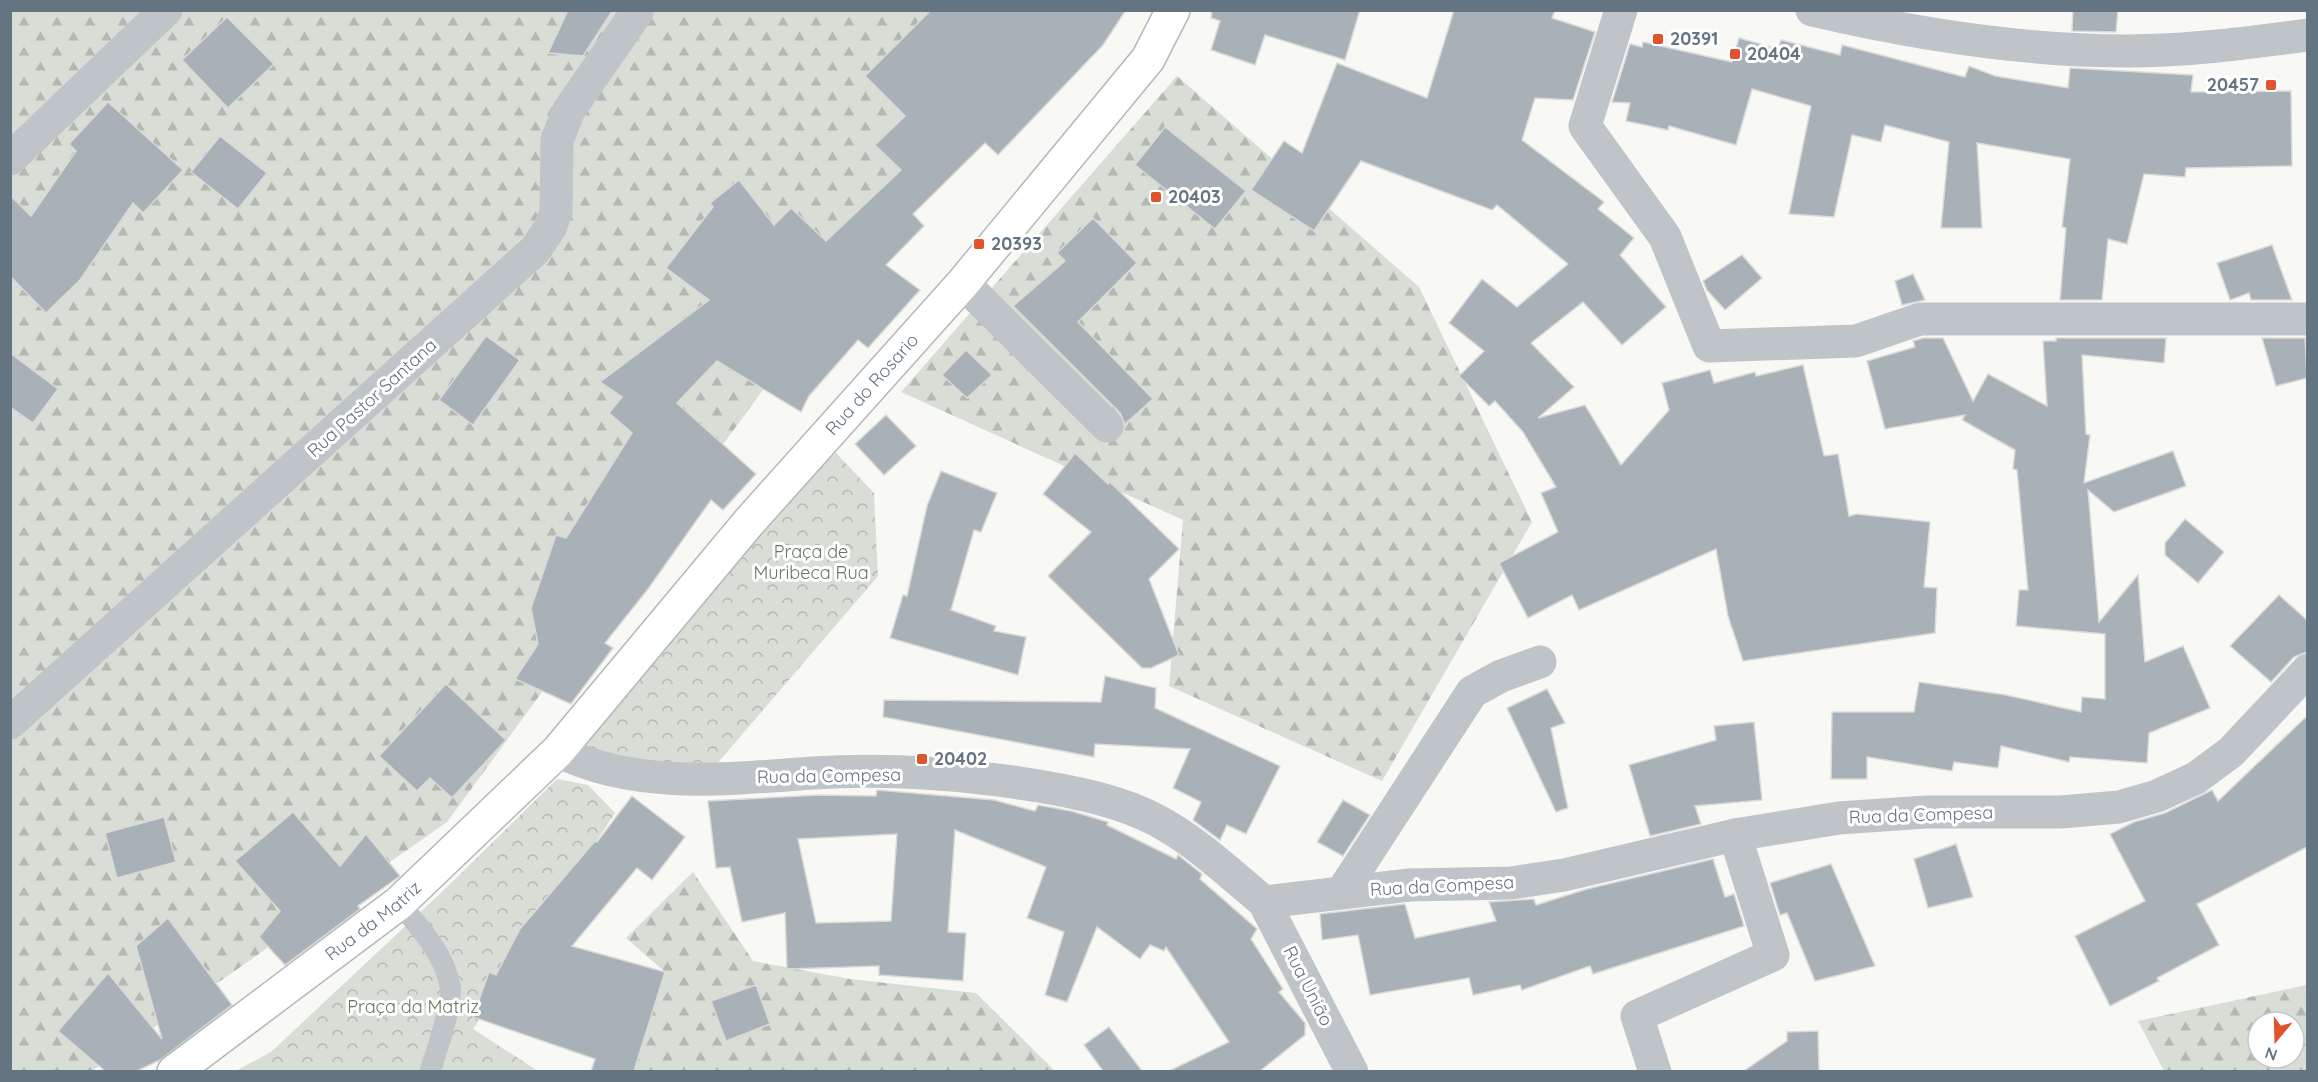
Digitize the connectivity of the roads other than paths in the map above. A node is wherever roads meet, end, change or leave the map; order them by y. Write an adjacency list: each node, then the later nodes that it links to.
1 (166, 10): 8 (street)
2 (1173, 10): 9 (street, Rua do Rosario)
3 (1621, 10): 10 (street)
4 (1812, 10): 6 (street)
5 (637, 12): 14 (street, Rua Pastor Santana)
6 (1897, 20): 7 (street)
7 (2307, 35)
8 (10, 159)
9 (963, 284): 11 (street); 15 (street, Rua do Rosario)
10 (2307, 319)
11 (1107, 426)
12 (1540, 662): 17 (street)
13 (2307, 670): 16 (street, Rua da Compesa)
14 (10, 723)
15 (558, 751): 18 (street, Rua da Compesa); 19 (street, Rua da Matriz)
16 (1735, 835): 17 (street, Rua da Compesa); 23 (street)
17 (1342, 892): 18 (street, Rua da Compesa)
18 (1264, 902): 22 (street, Rua União)
19 (399, 903): 20 (street, Rua da Matriz); 21 (lane)
20 (174, 1071)
21 (430, 1071)
22 (1352, 1071)
23 (1655, 1071)

